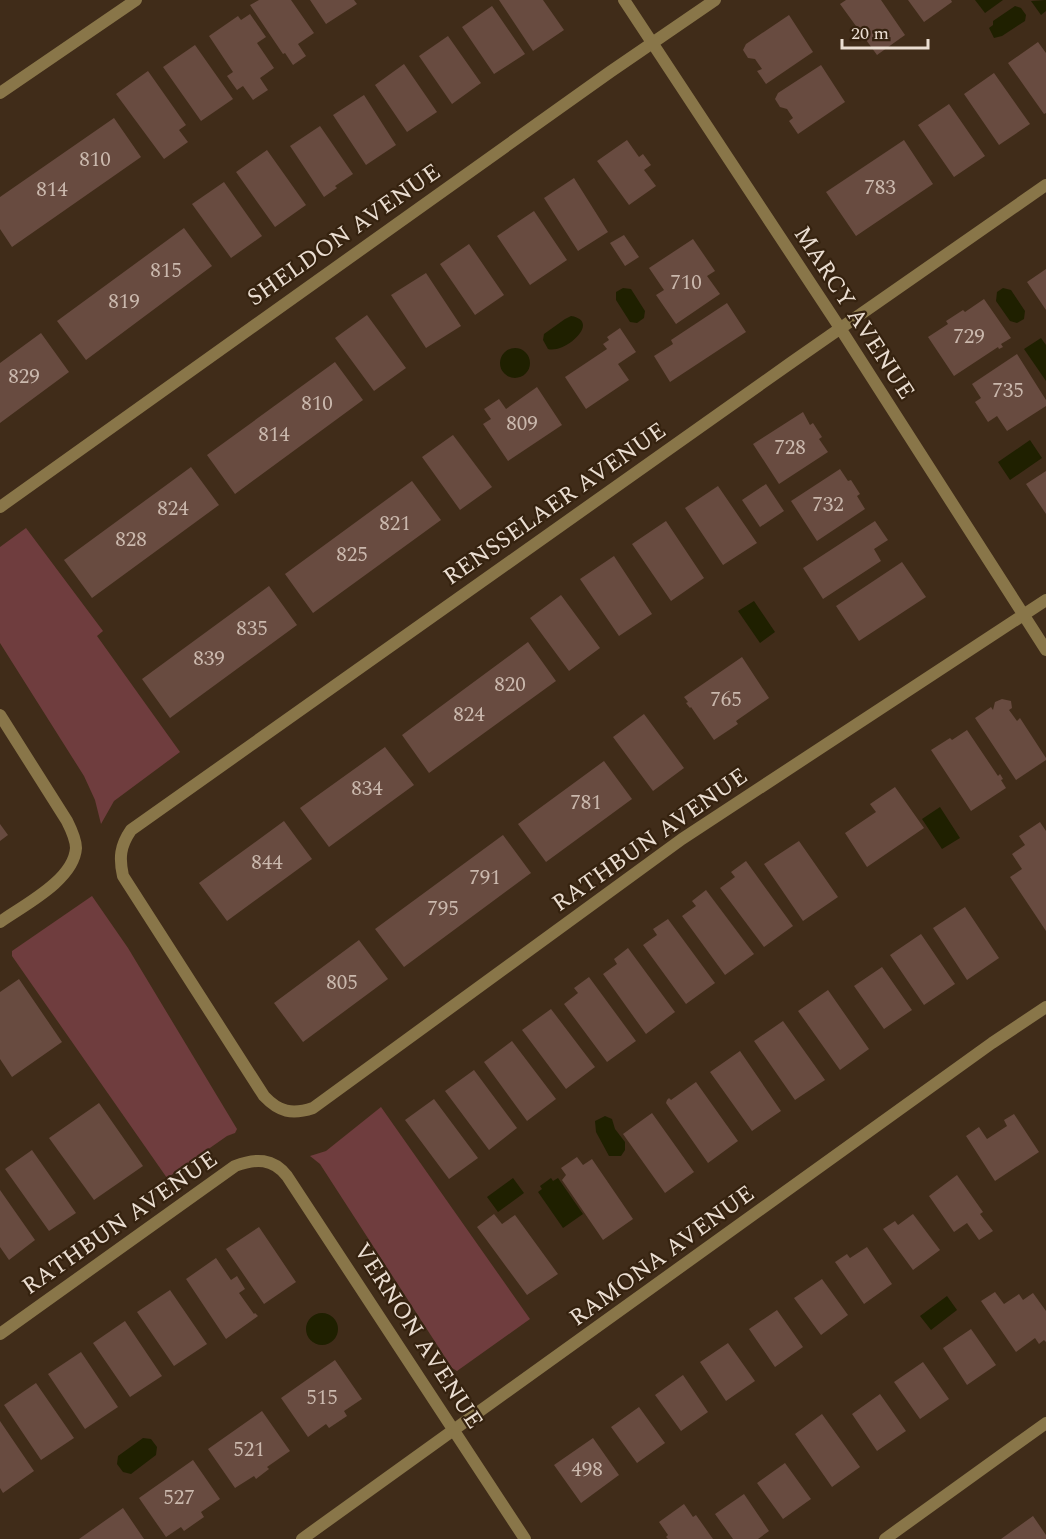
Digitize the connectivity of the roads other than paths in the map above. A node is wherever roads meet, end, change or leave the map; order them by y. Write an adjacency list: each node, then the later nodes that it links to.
1 (136, 0): 5 (street)
2 (624, 0): 4 (street, MARCY AVENUE)
3 (715, 0): 4 (street, SHELDON AVENUE)
4 (652, 42): 7 (street, MARCY AVENUE); 8 (street, SHELDON AVENUE)
5 (0, 93)
6 (1046, 185): 7 (street, RENSSELAER AVENUE)
7 (840, 328): 10 (street, MARCY AVENUE); 15 (street, RENSSELAER AVENUE)
8 (0, 507)
9 (1046, 600): 10 (street, RATHBUN AVENUE)
10 (1023, 616): 11 (street, MARCY AVENUE); 15 (street, RATHBUN AVENUE)
11 (1046, 650)
12 (0, 715): 13 (street)
13 (0, 922)
14 (1046, 1007): 19 (street, RAMONA AVENUE)
15 (281, 1110)
16 (268, 1161): 17 (street, RATHBUN AVENUE); 19 (street, VERNON AVENUE)
17 (0, 1334)
18 (1046, 1422): 22 (street)
19 (455, 1431): 20 (street, RAMONA AVENUE); 21 (street, VERNON AVENUE)
20 (302, 1539)
21 (525, 1539)
22 (885, 1539)

